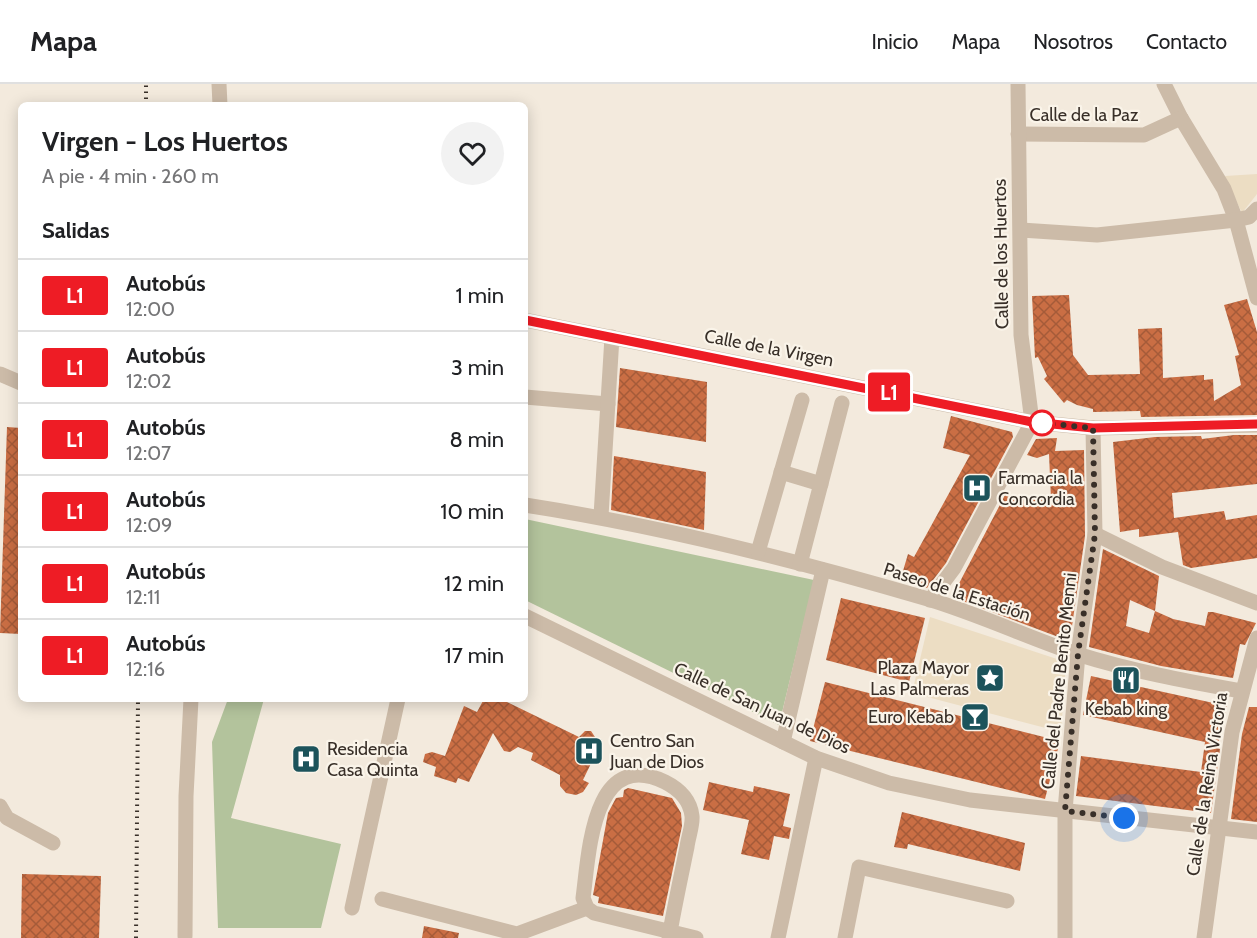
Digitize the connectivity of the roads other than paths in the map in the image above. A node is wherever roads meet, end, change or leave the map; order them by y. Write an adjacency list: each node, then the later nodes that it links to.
1 (219, 84): 4 (street)
2 (1018, 84): 6 (street, Calle de los Huertos)
3 (1164, 84): 5 (street)
4 (220, 102)
5 (1181, 118): 6 (street, Calle de la Paz); 8 (street)
6 (1018, 134): 9 (street, Calle de los Huertos)
7 (1257, 209): 8 (street)
8 (1236, 220): 9 (street); 10 (street)
9 (1021, 230): 19 (street, Calle de los Huertos)
10 (1257, 298)
11 (528, 321): 12 (street, Calle de la Virgen)
12 (612, 337): 17 (street); 19 (street, Calle de la Virgen)
13 (0, 374): 14 (street)
14 (18, 382)
15 (528, 397): 17 (street)
16 (802, 400): 22 (street)
17 (608, 404): 25 (street)
18 (842, 404): 23 (street)
19 (1032, 422): 21 (street, Calle de la Virgen); 30 (street)
20 (1257, 424): 21 (street, Calle de la Virgen)
21 (1093, 428): 26 (street, Calle del Padre Benito Menni)
22 (781, 472): 23 (street); 27 (street)
23 (821, 484): 28 (street)
24 (528, 505): 25 (street, Paseo de la Estación)
25 (601, 516): 27 (street, Paseo de la Estación)
26 (1095, 534): 31 (street); 34 (street, Calle del Padre Benito Menni)
27 (758, 552): 28 (street, Paseo de la Estación)
28 (800, 564): 29 (street, Paseo de la Estación)
29 (823, 570): 30 (street, Paseo de la Estación); 38 (street)
30 (930, 600): 34 (street, Paseo de la Estación)
31 (1257, 603)
32 (528, 617): 38 (street, Calle de San Juan de Dios)
33 (1257, 638): 35 (street, Calle de la Reina Victoria)
34 (1078, 654): 35 (street, Paseo de la Estación); 41 (street, Calle del Padre Benito Menni)
35 (1241, 691): 42 (street, Calle de la Reina Victoria)
36 (191, 702): 50 (street)
37 (397, 702): 47 (street)
38 (783, 742): 39 (street, Calle de San Juan de Dios)
39 (816, 758): 41 (street, Calle de San Juan de Dios); 52 (street)
40 (0, 806): 44 (street)
41 (1065, 811): 42 (street, Calle de San Juan de Dios); 54 (street, Calle del Padre Benito Menni)
42 (1218, 829): 43 (street, Calle de San Juan de Dios); 55 (street, Calle de la Reina Victoria)
43 (1257, 832)
44 (53, 843)
45 (382, 899): 48 (street)
46 (1007, 901): 53 (street)
47 (352, 908)
48 (587, 908): 49 (street); 49 (street)
49 (669, 935): 51 (street)
50 (184, 936)
51 (696, 938)
52 (778, 938)
53 (845, 938)
54 (1065, 938)
55 (1204, 938)

